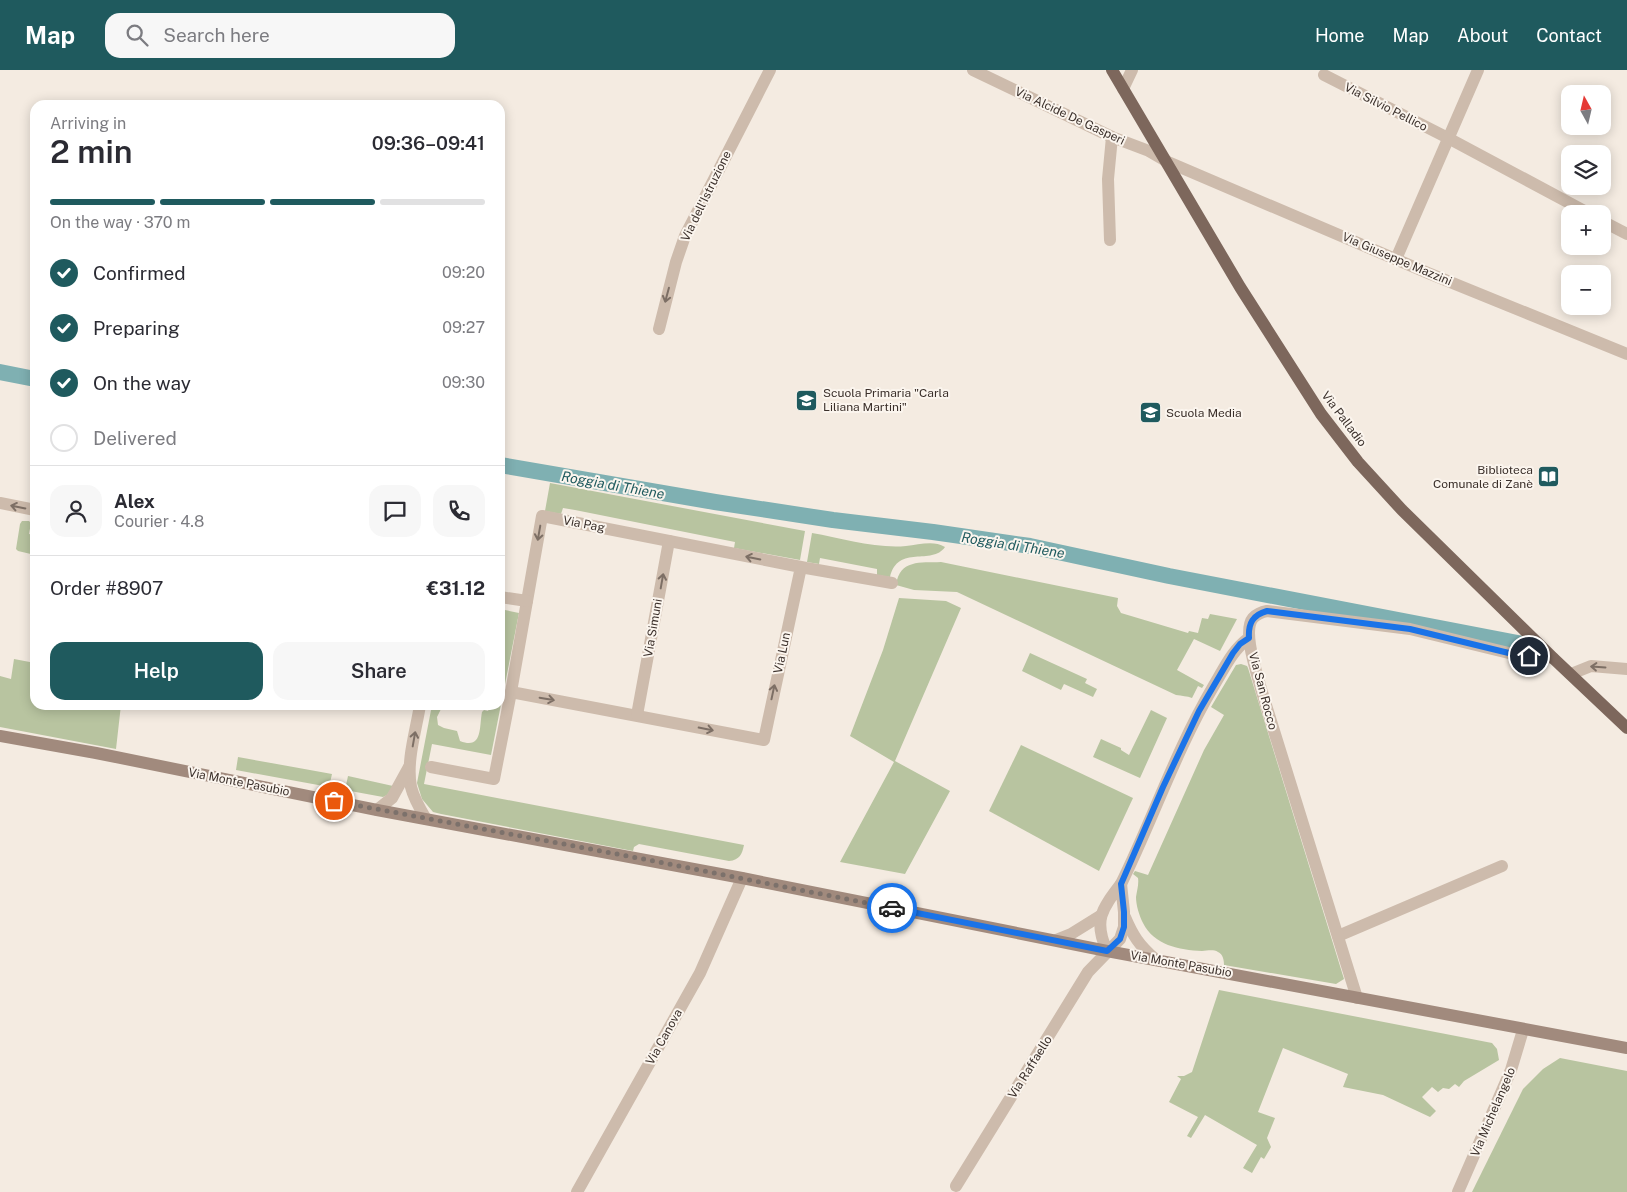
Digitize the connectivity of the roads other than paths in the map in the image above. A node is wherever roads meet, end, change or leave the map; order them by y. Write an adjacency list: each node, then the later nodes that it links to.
1 (770, 70): 16 (street, Via dell'Istruzione, one-way to 16)
2 (972, 70): 8 (street, Via Alcide De Gasperi)
3 (1112, 70): 7 (main road, Via Palladio)
4 (1132, 70): 7 (street)
5 (1478, 70): 9 (street)
6 (1324, 75): 9 (street, Via Silvio Pellico)
7 (1123, 88): 10 (main road, Via Palladio)
8 (1112, 136): 10 (street, Via Alcide De Gasperi); 14 (street)
9 (1448, 138): 11 (street, Via Silvio Pellico); 15 (street)
10 (1168, 162): 15 (street, Via Giuseppe Mazzini); 26 (main road, Via Palladio)
11 (1573, 205)
12 (1611, 225): 13 (street)
13 (1627, 234)
14 (1110, 240)
15 (1396, 259): 17 (street, Via Giuseppe Mazzini)
16 (658, 329)
17 (1627, 354)
18 (0, 503): 19 (street, one-way to 18)
19 (30, 509)
20 (669, 541): 21 (street, Via Pag, one-way to 20); 24 (street, Via Pag, one-way to 24); 31 (street, Via Simuni, one-way to 20)
21 (801, 567): 22 (street, Via Pag); 31 (street, Via Lun, one-way to 21)
22 (892, 583)
23 (505, 598): 24 (street)
24 (527, 602): 29 (street, Via Pag)
25 (1249, 638): 26 (street, Via San Rocco); 40 (street); 43 (street, Via San Rocco)
26 (1553, 658): 28 (main road, Via Palladio)
27 (1627, 669): 28 (street, one-way to 28)
28 (1571, 674): 32 (main road, Via Palladio)
29 (511, 692): 31 (street, one-way to 31); 35 (street, Via Pag)
30 (419, 710): 34 (street, one-way to 30)
31 (637, 715)
32 (1627, 728)
33 (0, 736): 36 (main road, Via Monte Pasubio)
34 (410, 764): 36 (street); 37 (street)
35 (431, 766)
36 (377, 810): 37 (main road, Via Monte Pasubio)
37 (426, 819): 39 (main road, Via Monte Pasubio)
38 (1502, 866): 43 (street)
39 (742, 878): 44 (main road, Via Monte Pasubio); 51 (street, Via Canova)
40 (1121, 884): 41 (street); 42 (street)
41 (1124, 915): 45 (street, Via Raffaello); 46 (street)
42 (1100, 916): 44 (street); 45 (street)
43 (1338, 936): 47 (street, Via San Rocco)
44 (1056, 940): 45 (main road, Via Monte Pasubio)
45 (1107, 951): 46 (main road, Via Monte Pasubio); 50 (street, Via Raffaello)
46 (1155, 959): 47 (main road, Via Monte Pasubio)
47 (1357, 998): 48 (main road, Via Monte Pasubio)
48 (1523, 1030): 49 (main road, Via Monte Pasubio); 52 (street, Via Michelangelo)
49 (1627, 1048)
50 (956, 1186)
51 (577, 1192)
52 (1458, 1192)

